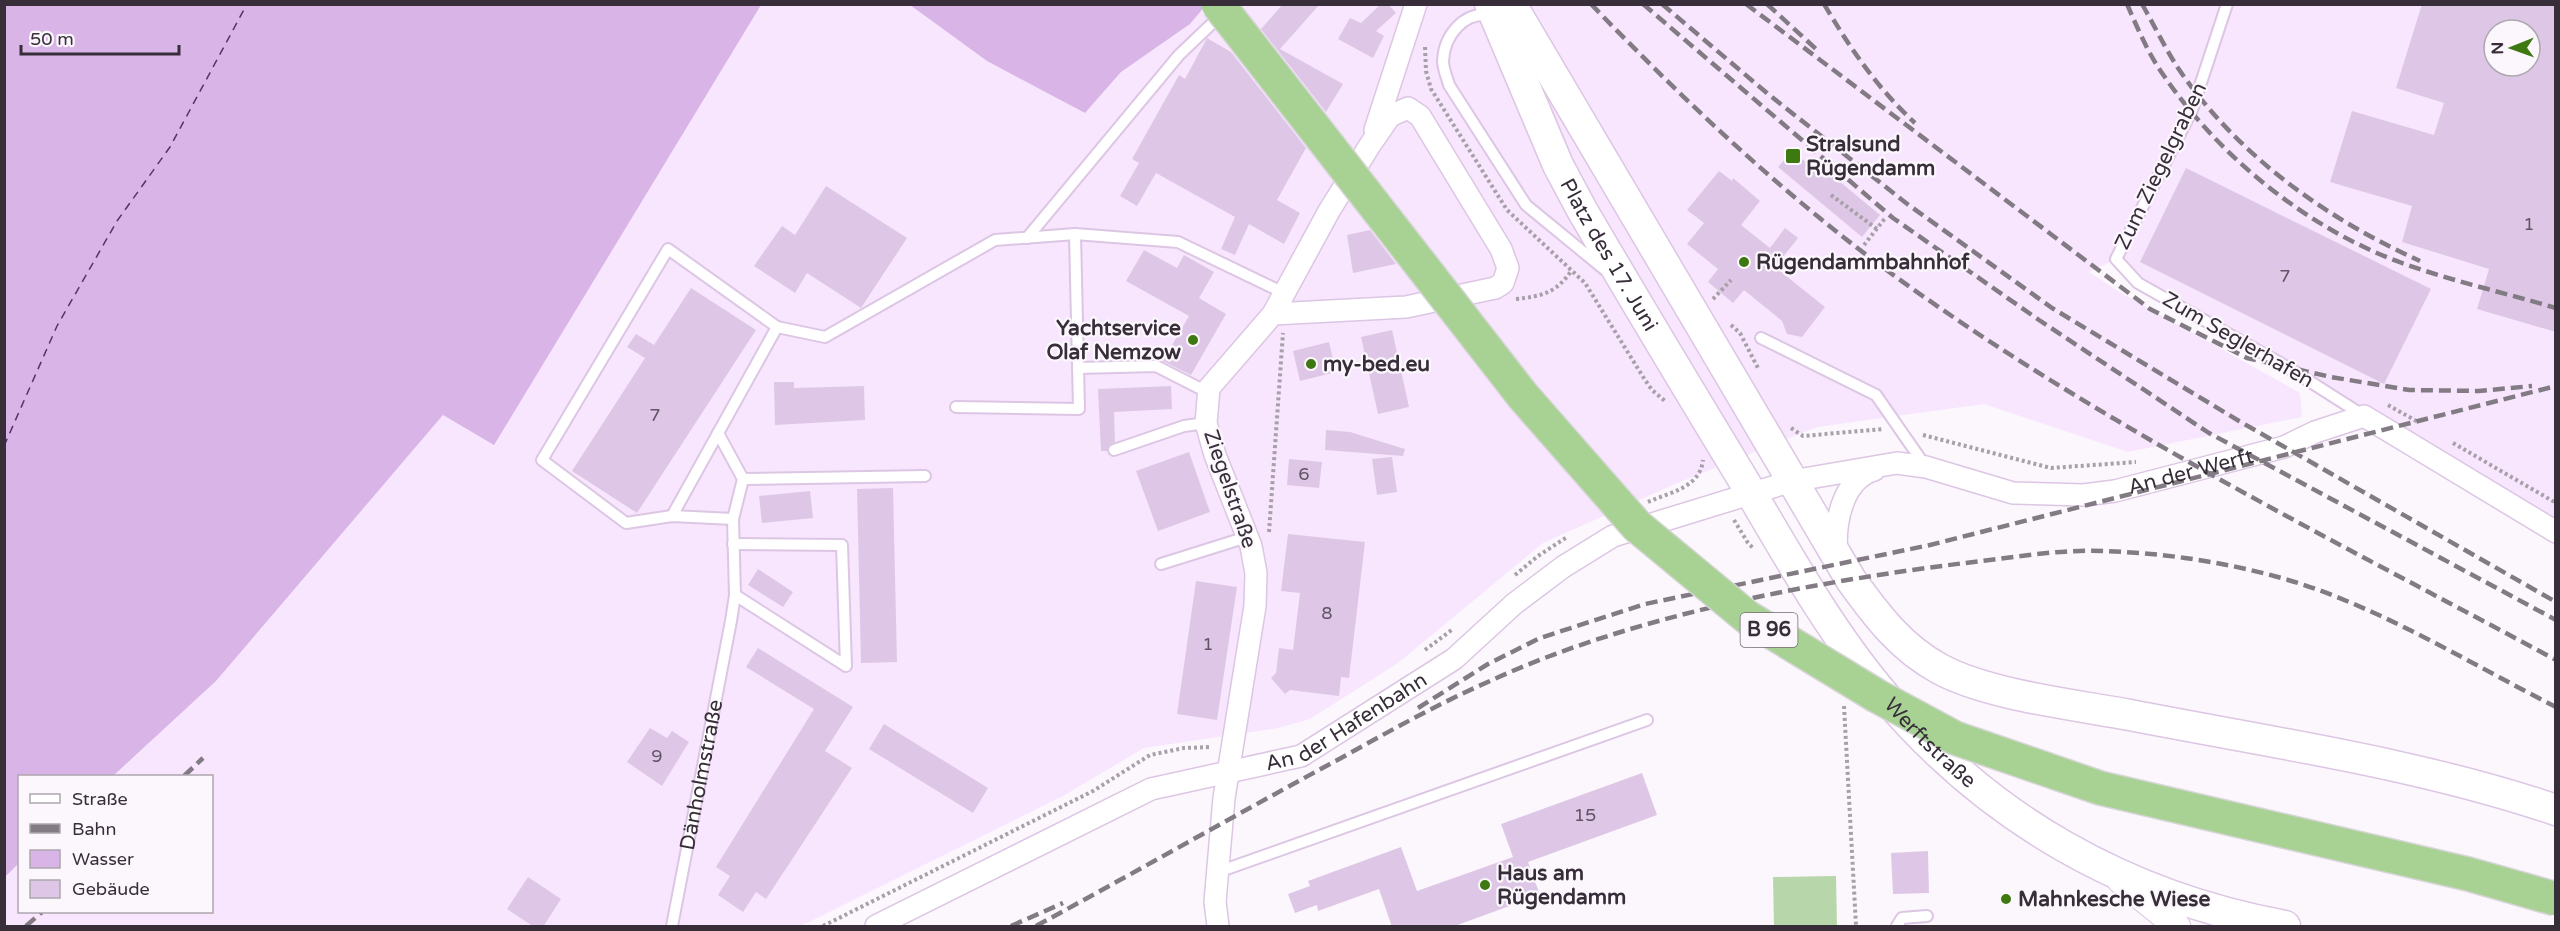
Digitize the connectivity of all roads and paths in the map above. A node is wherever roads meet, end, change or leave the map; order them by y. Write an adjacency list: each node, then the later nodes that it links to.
1 (1218, 4): 57 (highway, B 96, bridge)
2 (1232, 4): 12 (lane)
3 (1416, 4): 7 (street, Ziegelstraße)
4 (2227, 4): 14 (lane, Zum Ziegelgraben)
5 (1499, 9): 18 (main road, Platz des 17. Juni); 18 (lane); 39 (main road, Platz des 17. Juni)
6 (1437, 98): 25 (path)
7 (1370, 145): 17 (street, Ziegelstraße); 19 (street, Ziegelstraße)
8 (1832, 195): 10 (path)
9 (1886, 217): 10 (path)
10 (1877, 229): 13 (path)
11 (1075, 234): 12 (lane); 17 (lane); 22 (lane)
12 (1027, 238): 20 (lane)
13 (1864, 245)
14 (2116, 259): 26 (lane, Zum Seglerhafen)
15 (1731, 280): 16 (path)
16 (1723, 288)
17 (1284, 292): 19 (street, Ziegelstraße)
18 (1638, 305): 40 (main road, Platz des 17. Juni)
19 (1273, 314): 23 (street, Ziegelstraße)
20 (777, 327): 31 (lane); 42 (lane)
21 (1761, 338): 30 (lane)
22 (1078, 368): 23 (lane); 24 (lane)
23 (1209, 393): 27 (street, Ziegelstraße)
24 (956, 407)
25 (1672, 407)
26 (2372, 409): 29 (path); 36 (street, An der Werft); 44 (street)
27 (1206, 423): 33 (lane); 45 (street, Ziegelstraße)
28 (1788, 426): 30 (path)
29 (2427, 428)
30 (1902, 431): 34 (path); 36 (lane)
31 (718, 433): 38 (lane); 42 (lane)
32 (2447, 439): 41 (path)
33 (1114, 450)
34 (2137, 462)
35 (1897, 463): 36 (street, An der Werft); 39 (street, An der Werft); 47 (street)
36 (1926, 467)
37 (925, 476): 38 (lane)
38 (743, 479): 43 (lane, Dänholmstraße)
39 (1792, 481): 40 (street, An der Hafenbahn); 47 (main road)
40 (1751, 493): 53 (street, An der Hafenbahn); 56 (main road, Werftstraße)
41 (2556, 503)
42 (672, 516): 43 (lane)
43 (733, 519): 46 (lane, Dänholmstraße)
44 (2556, 532)
45 (1247, 537): 48 (lane); 52 (street, Ziegelstraße)
46 (733, 544): 49 (lane, Dänholmstraße); 49 (lane)
47 (1837, 556): 54 (main road)
48 (1161, 564)
49 (735, 595): 59 (lane, Dänholmstraße)
50 (1844, 696): 63 (path)
51 (1647, 720): 55 (lane)
52 (1234, 747): 53 (street, Ziegelstraße); 60 (path)
53 (1229, 772): 55 (street, Ziegelstraße); 61 (street, An der Hafenbahn)
54 (2556, 810)
55 (1218, 872): 62 (street, Ziegelstraße)
56 (2113, 874): 65 (street, Werftstraße); 66 (main road)
57 (2556, 899)
58 (1927, 916): 64 (lane)
59 (672, 927)
60 (823, 927)
61 (876, 927)
62 (1218, 927)
63 (1856, 927)
64 (1897, 927)
65 (2177, 927)
66 (2285, 927)

